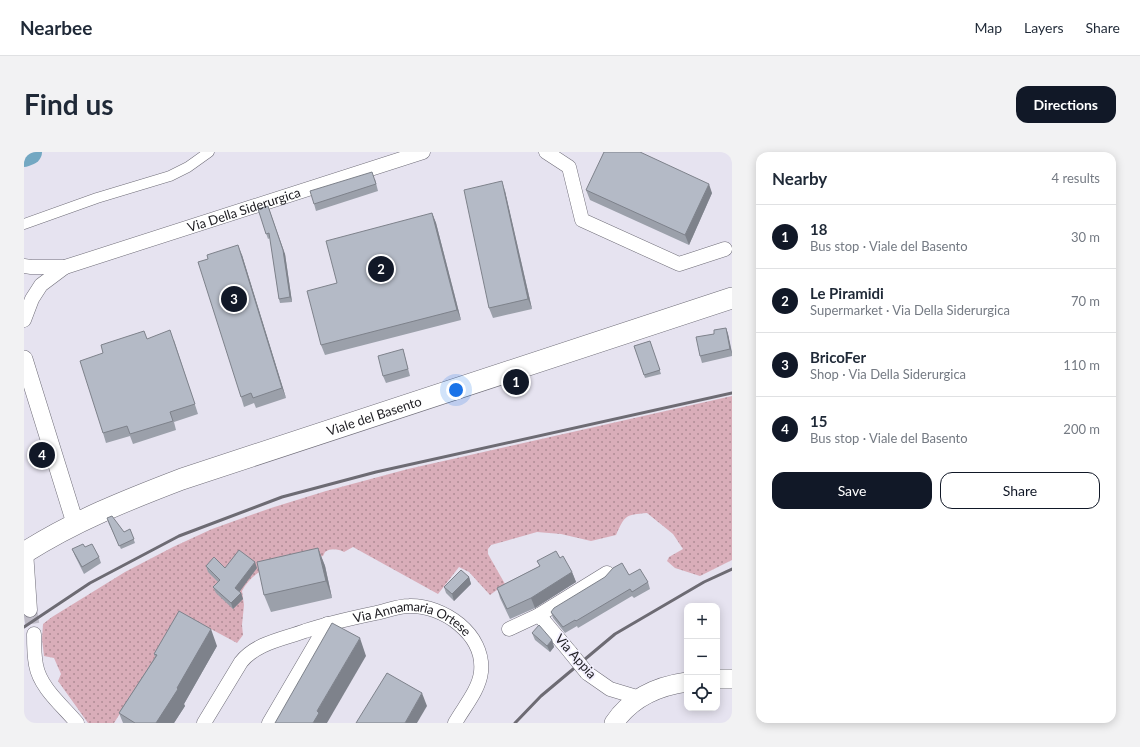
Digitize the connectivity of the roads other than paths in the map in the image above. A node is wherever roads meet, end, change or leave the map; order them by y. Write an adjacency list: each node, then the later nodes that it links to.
1 (209, 152): 4 (street)
2 (423, 152): 6 (street, Via Della Siderurgica)
3 (546, 152): 5 (street)
4 (24, 224)
5 (725, 249)
6 (64, 267): 7 (street, Via Della Siderurgica); 8 (street, Via Della Siderurgica)
7 (26, 268)
8 (41, 285): 9 (street, Via Della Siderurgica); 11 (street, Via Della Siderurgica)
9 (24, 291)
10 (732, 298): 13 (main road, Viale del Basento)
11 (24, 320)
12 (24, 359): 13 (street)
13 (75, 523): 14 (main road, Viale del Basento)
14 (25, 552): 16 (street)
15 (606, 573): 17 (street)
16 (30, 610)
17 (539, 615): 19 (street); 24 (street, Via Appia, bridge)
18 (327, 624): 26 (street, Via Annamaria Ortese); 27 (street); 28 (street, Via Annamaria Ortese)
19 (509, 629)
20 (34, 634): 25 (street)
21 (720, 679): 22 (main road)
22 (732, 679)
23 (684, 682): 24 (main road)
24 (640, 698): 29 (main road)
25 (77, 723)
26 (204, 723)
27 (269, 723)
28 (455, 723)
29 (614, 723)

